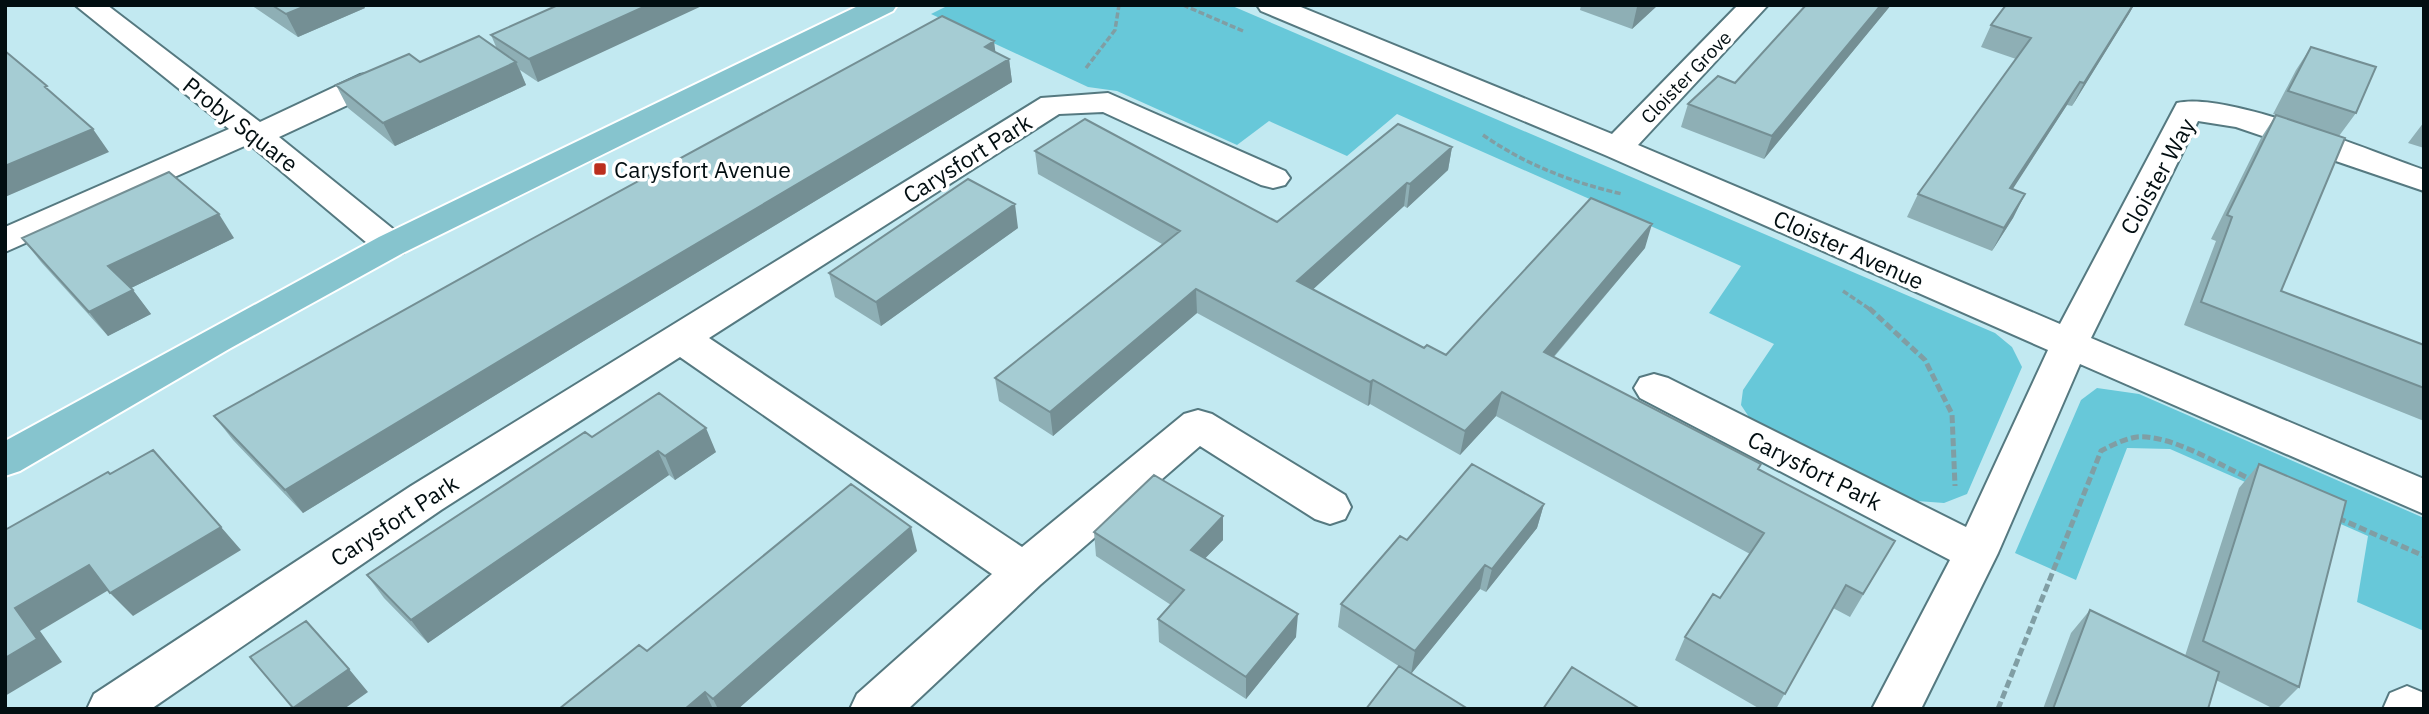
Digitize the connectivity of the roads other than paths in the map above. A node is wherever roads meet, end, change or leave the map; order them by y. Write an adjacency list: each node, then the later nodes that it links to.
1 (89, 5): 6 (street, Proby Square)
2 (883, 5): 11 (main road)
3 (1271, 5): 7 (street, Cloister Avenue)
4 (1754, 5): 7 (street, Cloister Grove)
5 (371, 82): 6 (street)
6 (255, 133): 10 (street); 11 (street, Proby Square)
7 (1617, 148): 13 (street, Cloister Avenue)
8 (1273, 178): 12 (street, Carysfort Park)
9 (2424, 181): 13 (street, Cloister Way)
10 (5, 241)
11 (391, 245): 15 (main road)
12 (682, 339): 19 (street); 20 (street, Carysfort Park)
13 (2069, 345): 16 (street, Cloister Avenue); 18 (street)
14 (1654, 388): 18 (street, Carysfort Park)
15 (5, 460)
16 (2424, 497)
17 (1330, 507): 19 (street)
18 (1963, 546): 22 (street)
19 (1024, 572): 21 (street)
20 (111, 709)
21 (874, 709)
22 (1896, 709)

